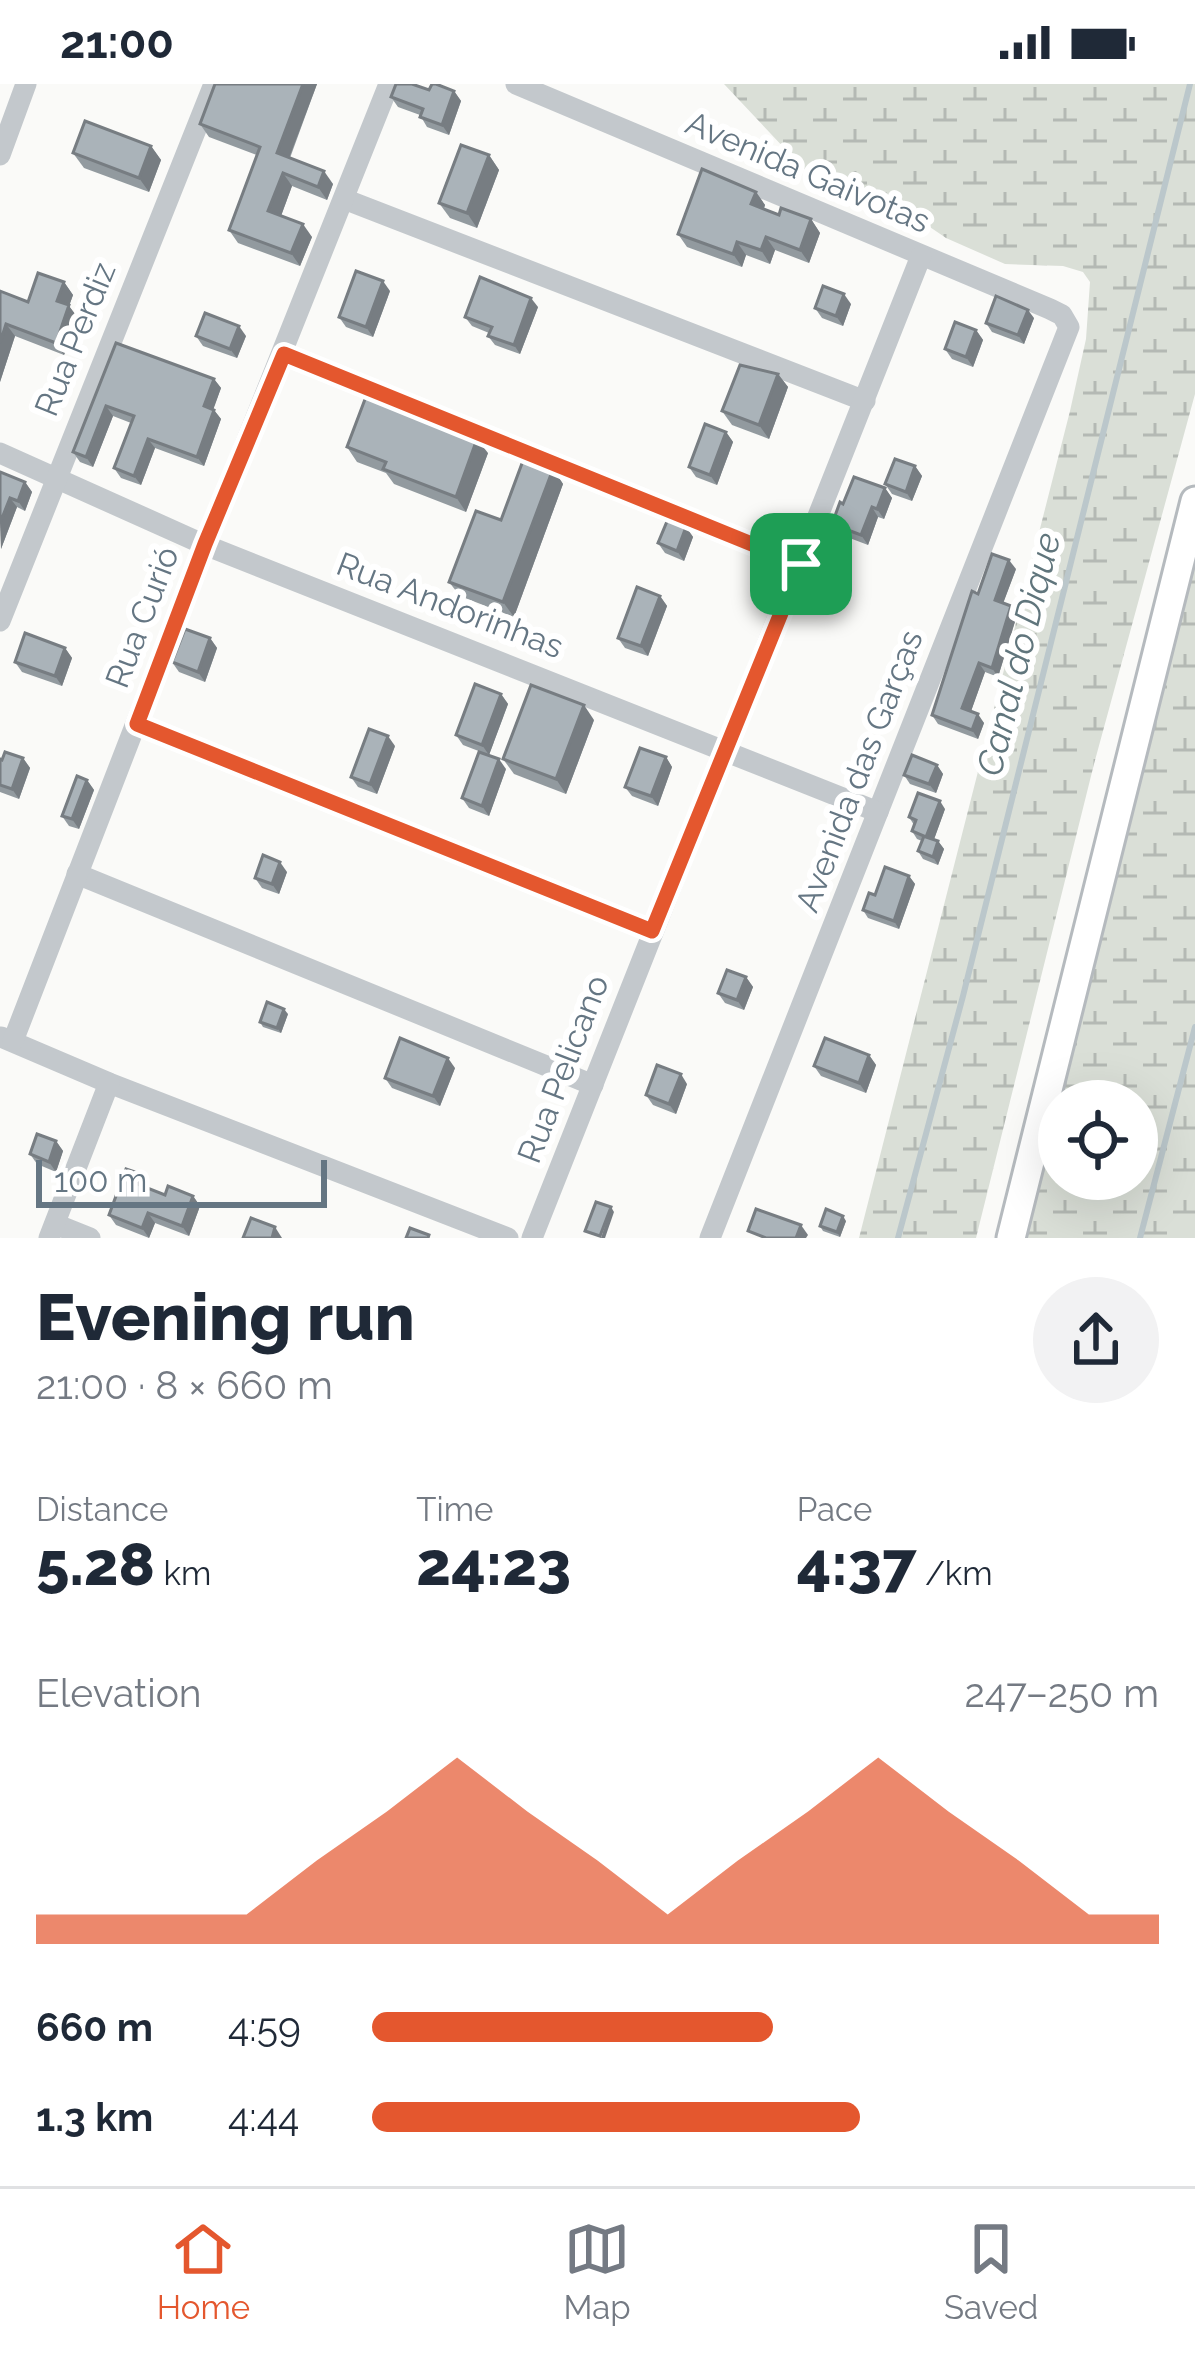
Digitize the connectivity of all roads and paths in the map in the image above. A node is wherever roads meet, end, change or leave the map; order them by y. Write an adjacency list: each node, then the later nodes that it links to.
1 (26, 84): 5 (street)
2 (214, 84): 12 (street, Rua Perdiz)
3 (388, 84): 6 (street, Rua Curió)
4 (516, 84): 7 (street, Avenida Gaivotas)
5 (0, 155)
6 (344, 200): 9 (street, Rua Curió); 10 (street)
7 (921, 256): 8 (street, Avenida Gaivotas); 10 (street, Rua Pelicano)
8 (1069, 327): 19 (street, Avenida das Garças)
9 (284, 354): 14 (street, Rua Curió); 15 (street)
10 (865, 400): 15 (street, Rua Pelicano)
11 (0, 453): 12 (street, Rua Andorinhas)
12 (54, 479): 14 (street, Rua Andorinhas); 16 (street, Rua Perdiz)
13 (1195, 501): 30 (main road)
14 (205, 544): 17 (street, Rua Curió); 18 (street, Rua Andorinhas)
15 (801, 564): 18 (street, Rua Pelicano)
16 (0, 621)
17 (137, 724): 20 (street, Rua Curió); 21 (street)
18 (725, 749): 19 (street, Rua Andorinhas); 21 (street, Rua Pelicano)
19 (878, 812): 29 (street, Avenida das Garças)
20 (76, 874): 22 (street, Rua Curió); 24 (street)
21 (652, 931): 24 (street, Rua Pelicano)
22 (6, 1038): 23 (street)
23 (109, 1083): 25 (street); 27 (street)
24 (593, 1085): 28 (street, Rua Pelicano)
25 (52, 1231): 26 (street)
26 (90, 1238)
27 (508, 1238)
28 (532, 1238)
29 (710, 1238)
30 (1011, 1238)

